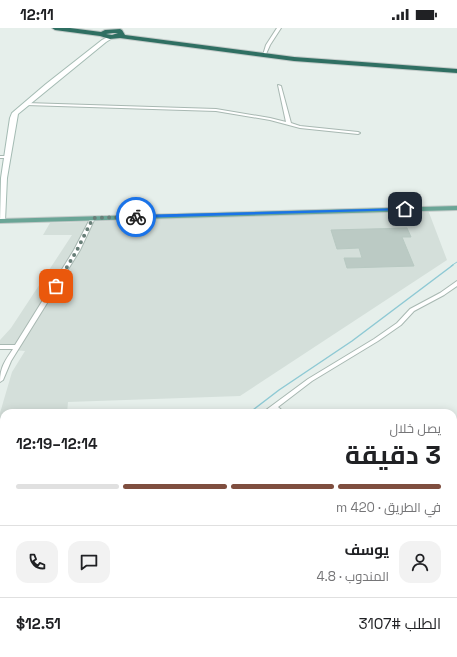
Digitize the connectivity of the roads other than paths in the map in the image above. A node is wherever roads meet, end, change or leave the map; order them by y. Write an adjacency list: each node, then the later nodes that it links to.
1 (55, 28): 4 (highway)
2 (71, 28): 4 (highway)
3 (279, 28): 5 (street)
4 (113, 33): 5 (highway); 6 (highway); 8 (main road)
5 (264, 54): 6 (highway)
6 (457, 70)
7 (279, 86): 9 (street)
8 (26, 104): 9 (street); 12 (main road)
9 (289, 124): 10 (street)
10 (358, 133)
11 (0, 157): 12 (street)
12 (7, 157): 13 (main road)
13 (1, 192): 16 (main road)
14 (457, 208): 15 (main road)
15 (93, 218): 16 (main road); 19 (street)
16 (0, 221)
17 (457, 283): 21 (street)
18 (0, 347): 19 (street)
19 (17, 347): 20 (street)
20 (0, 380)
21 (273, 407): 22 (street); 23 (street)
22 (270, 409)
23 (276, 409)

